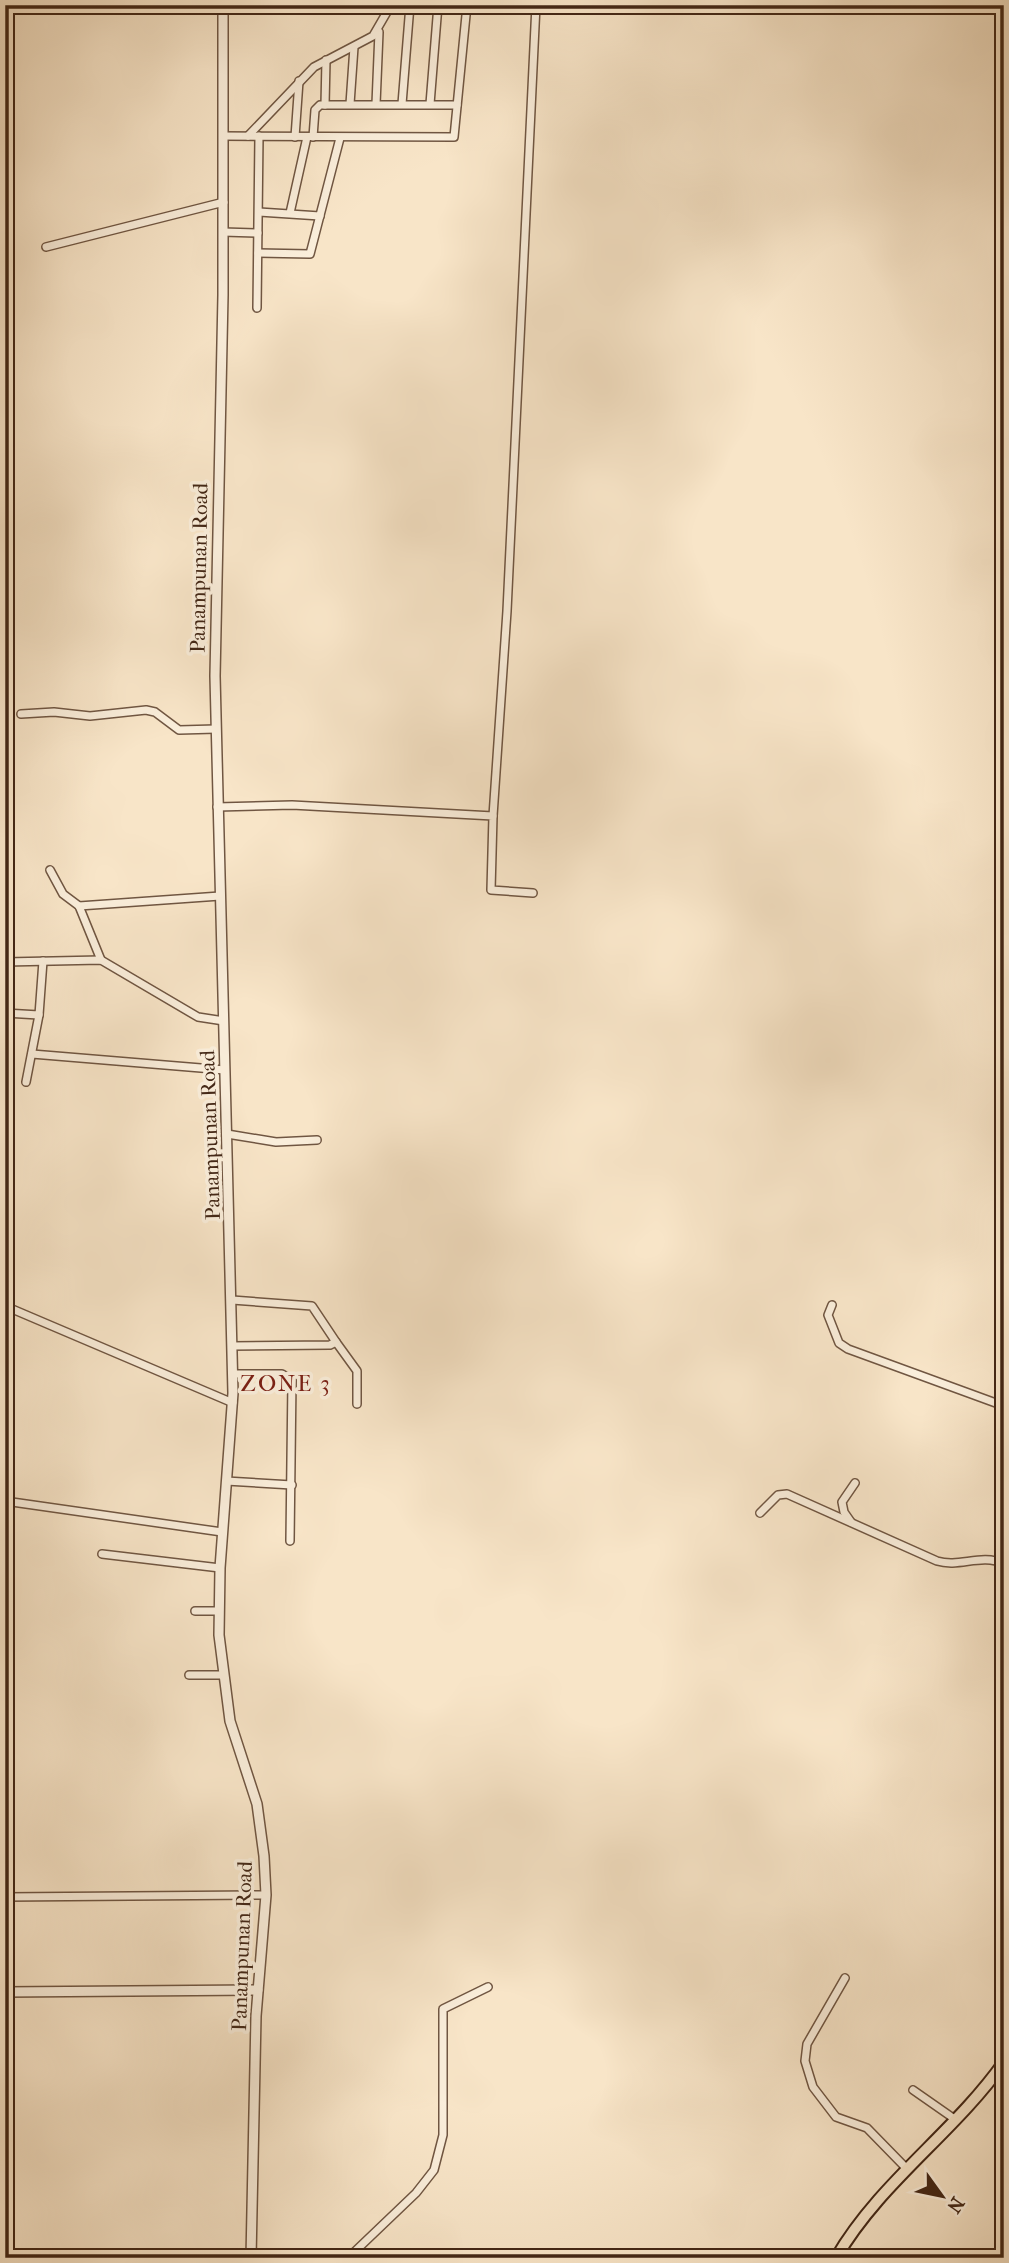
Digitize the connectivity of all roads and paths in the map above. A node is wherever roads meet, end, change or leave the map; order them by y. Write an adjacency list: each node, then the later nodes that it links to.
1 (223, 5): 17 (street, Panampunan Road)
2 (391, 5): 7 (street)
3 (410, 5): 13 (street)
4 (438, 5): 14 (street)
5 (467, 5): 16 (street)
6 (536, 5): 35 (street)
7 (379, 31): 8 (street); 12 (street)
8 (354, 47): 9 (street); 11 (street)
9 (327, 60): 10 (street); 15 (street)
10 (299, 81): 18 (street); 20 (street)
11 (350, 104): 12 (street); 15 (street)
12 (376, 104): 13 (street)
13 (402, 104): 14 (street)
14 (430, 104): 16 (street)
15 (326, 105): 21 (street)
16 (457, 105): 22 (street)
17 (223, 136): 18 (street); 23 (street, Panampunan Road)
18 (248, 136): 19 (street)
19 (259, 136): 20 (street); 24 (street)
20 (295, 137): 21 (street)
21 (310, 137): 22 (street); 25 (street)
22 (340, 138): 26 (street)
23 (223, 202): 27 (street, Panampunan Road); 29 (street)
24 (259, 212): 25 (street); 28 (street)
25 (290, 213): 26 (street)
26 (320, 216): 30 (street)
27 (223, 232): 28 (street); 33 (street, Panampunan Road)
28 (258, 233): 30 (street)
29 (46, 247)
30 (258, 253): 31 (street)
31 (257, 309)
32 (20, 714): 33 (street)
33 (216, 729): 34 (street, Panampunan Road)
34 (217, 807): 35 (street); 38 (street, Panampunan Road)
35 (493, 816): 37 (street)
36 (50, 870): 39 (street)
37 (533, 893)
38 (220, 896): 39 (street); 45 (street, Panampunan Road)
39 (79, 906): 40 (street)
40 (100, 960): 41 (street); 45 (street)
41 (43, 961): 42 (street); 44 (street)
42 (5, 962)
43 (5, 1013): 44 (street)
44 (39, 1015): 46 (street)
45 (224, 1021): 47 (street, Panampunan Road)
46 (32, 1054): 47 (street); 48 (street)
47 (225, 1070): 49 (street, Panampunan Road)
48 (26, 1082)
49 (227, 1134): 50 (street); 51 (street, Panampunan Road)
50 (317, 1140)
51 (232, 1300): 54 (street); 55 (street, Panampunan Road)
52 (832, 1305): 59 (street)
53 (5, 1306): 57 (street)
54 (336, 1342): 55 (street); 58 (street)
55 (232, 1346): 56 (street, Panampunan Road)
56 (233, 1374): 57 (street, Panampunan Road); 62 (street)
57 (233, 1403): 60 (street, Panampunan Road)
58 (357, 1404)
59 (1004, 1406)
60 (226, 1481): 62 (street); 66 (street, Panampunan Road)
61 (855, 1483): 65 (street)
62 (292, 1485): 67 (street)
63 (5, 1502): 66 (street)
64 (760, 1513): 65 (street)
65 (852, 1523): 69 (street)
66 (222, 1532): 70 (street, Panampunan Road)
67 (290, 1541)
68 (102, 1554): 70 (street)
69 (1004, 1564)
70 (220, 1568): 72 (street, Panampunan Road)
71 (195, 1611): 72 (street)
72 (219, 1611): 74 (street, Panampunan Road)
73 (189, 1675): 74 (street)
74 (222, 1675): 75 (street, Panampunan Road)
75 (266, 1895): 76 (street); 79 (street, Panampunan Road)
76 (5, 1896)
77 (845, 1978): 84 (street)
78 (488, 1987): 86 (street)
79 (258, 1990): 80 (street); 85 (street, Panampunan Road)
80 (5, 1992)
81 (1004, 2062): 83 (main road)
82 (913, 2090): 83 (street)
83 (956, 2120): 84 (main road)
84 (907, 2169): 87 (main road)
85 (251, 2258)
86 (348, 2258)
87 (836, 2258)

